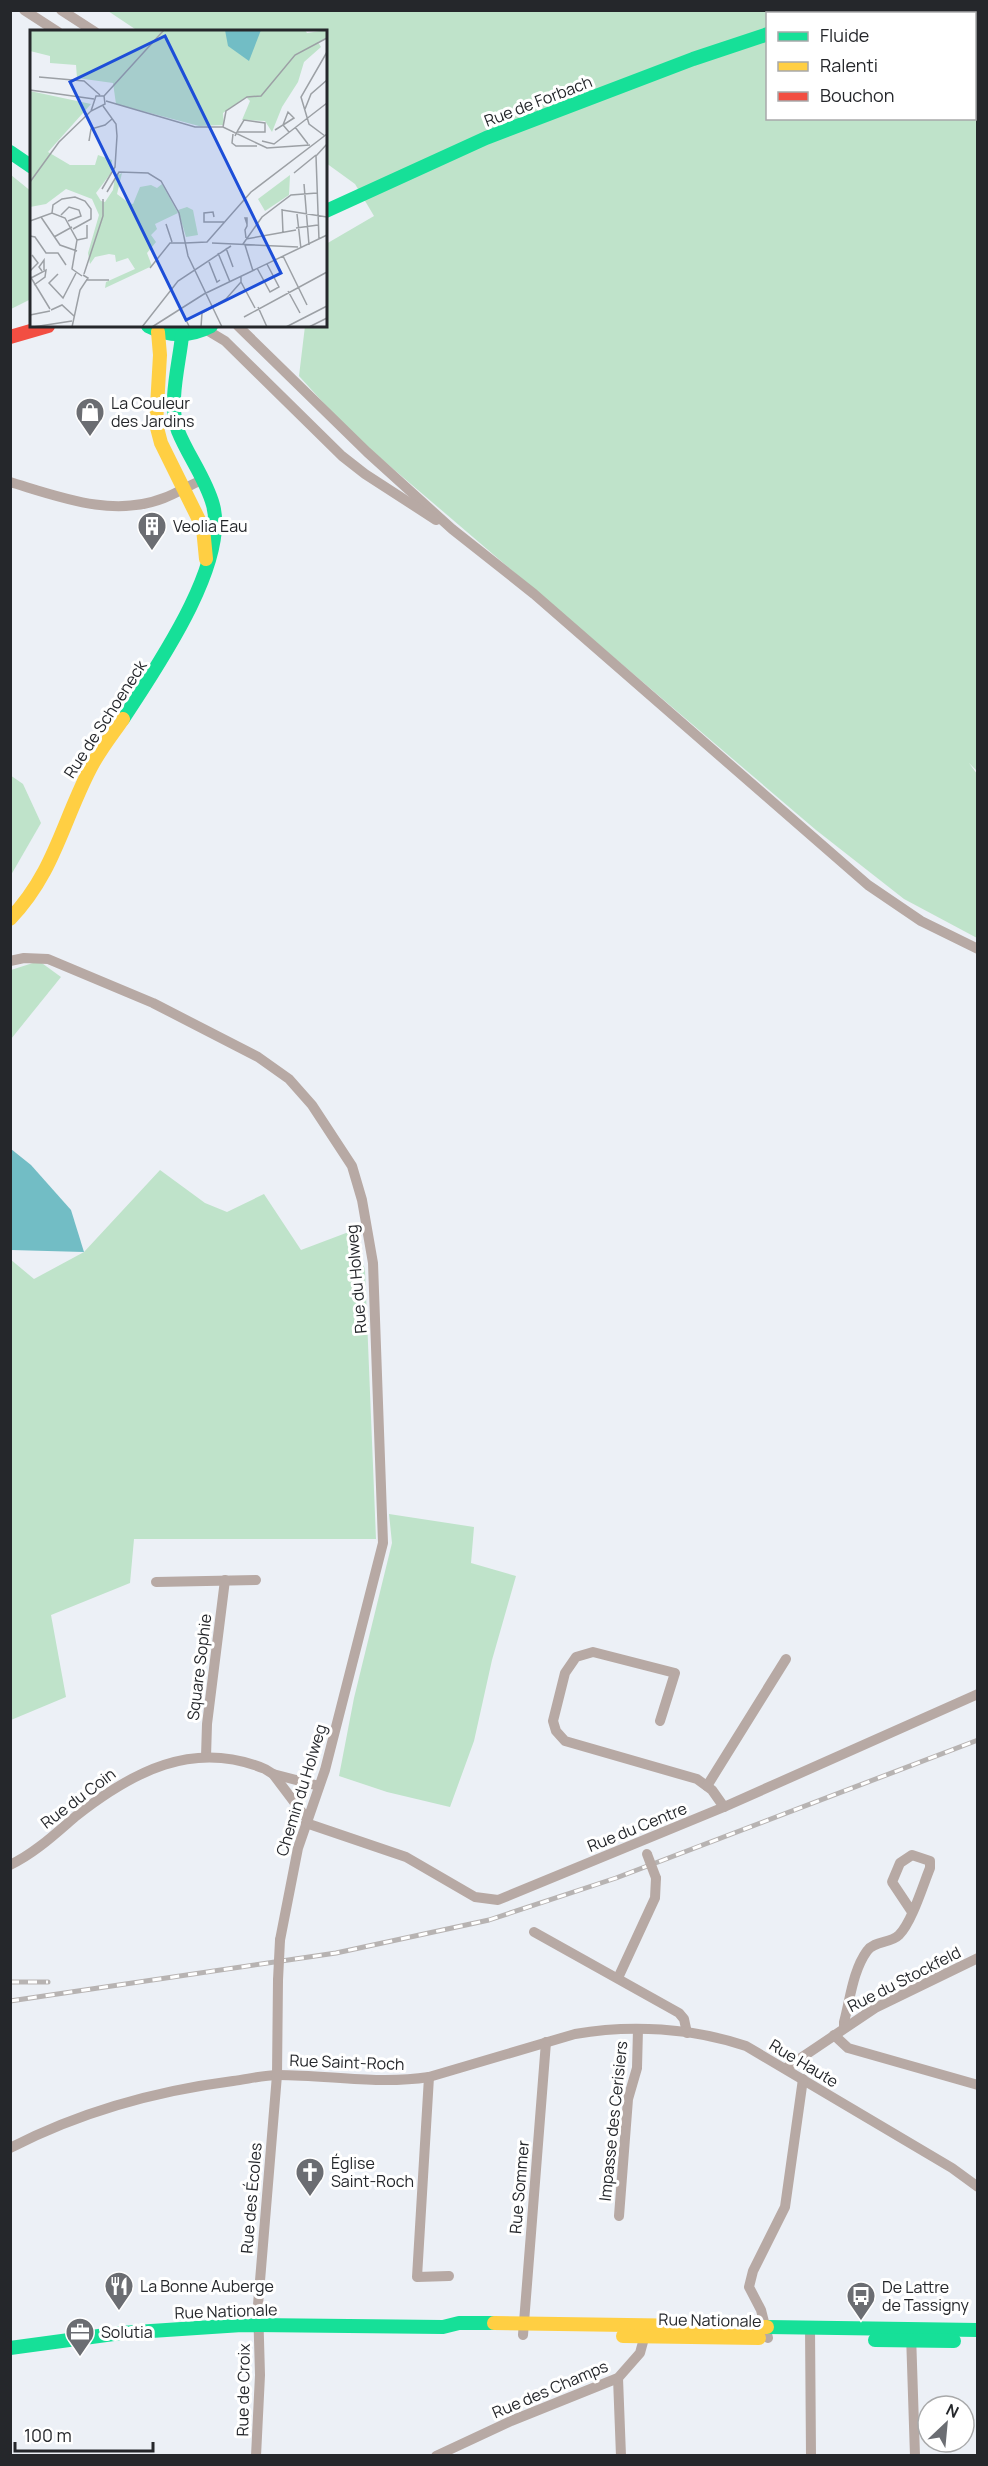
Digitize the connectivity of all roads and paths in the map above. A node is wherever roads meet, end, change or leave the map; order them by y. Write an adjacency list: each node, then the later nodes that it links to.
1 (24, 10): 3 (street)
2 (61, 10): 4 (street)
3 (55, 30)
4 (92, 30)
5 (766, 35): 8 (main road, Rue de Forbach)
6 (10, 152): 7 (main road)
7 (30, 166)
8 (327, 211)
9 (45, 327): 14 (main road)
10 (208, 327): 13 (main road); 18 (street)
11 (239, 327): 18 (street)
12 (153, 328): 13 (main road); 17 (main road, Rue de Schoeneck)
13 (182, 336): 15 (main road, Rue de Schoeneck)
14 (10, 337)
15 (202, 480): 17 (street); 19 (main road, Rue de Schoeneck)
16 (10, 482): 17 (street)
17 (184, 488): 19 (main road, Rue de Schoeneck)
18 (452, 529): 21 (street)
19 (207, 566): 20 (main road, Rue de Schoeneck)
20 (10, 919)
21 (978, 949)
22 (10, 961): 23 (street, Rue du Holweg)
23 (382, 1519): 32 (street, Chemin du Holweg)
24 (256, 1580): 26 (street)
25 (156, 1581): 26 (street)
26 (225, 1581): 30 (street, Square Sophie)
27 (786, 1659): 33 (street)
28 (978, 1694): 34 (street, Rue du Centre)
29 (660, 1721): 33 (street)
30 (207, 1757): 31 (street, Rue du Coin); 37 (street, Rue du Coin)
31 (273, 1773): 32 (street, Rue du Coin); 35 (street)
32 (319, 1786): 35 (street, Chemin du Holweg)
33 (707, 1786): 34 (street)
34 (724, 1807): 36 (street, Rue du Centre)
35 (306, 1821): 36 (street, Rue du Centre); 48 (street, Chemin du Holweg, bridge)
36 (641, 1841): 41 (street, bridge)
37 (10, 1865)
38 (912, 1912): 38 (street); 42 (street)
39 (534, 1932): 41 (street)
40 (978, 1958): 42 (street, Rue du Stockfeld)
41 (618, 1978): 44 (street)
42 (844, 2028): 45 (street, Rue du Stockfeld)
43 (638, 2029): 44 (street, Rue Saint-Roch); 46 (street, Rue Saint-Roch); 54 (street, Impasse des Cerisiers)
44 (687, 2033): 47 (street, Rue Haute)
45 (834, 2035): 47 (street, Rue du Stockfeld); 51 (street)
46 (546, 2042): 49 (street, Rue Saint-Roch); 57 (street, Rue Sommer)
47 (786, 2068): 50 (street, Rue Haute)
48 (277, 2075): 49 (street, Rue Saint-Roch); 52 (street, Rue Saint-Roch); 56 (street, Rue des Écoles)
49 (429, 2077): 55 (street)
50 (802, 2079): 53 (street, Rue Haute); 60 (street)
51 (978, 2085)
52 (10, 2148)
53 (978, 2187)
54 (619, 2216)
55 (449, 2276)
56 (258, 2324): 57 (main road, Rue Nationale); 64 (main road, Rue Nationale); 66 (street, Rue de Croix)
57 (523, 2330): 58 (main road, Rue Nationale)
58 (646, 2330): 60 (main road, Rue Nationale); 65 (street, Rue des Champs)
59 (978, 2330): 62 (main road, Rue Nationale)
60 (767, 2332): 61 (main road, Rue Nationale)
61 (810, 2333): 62 (main road, Rue Nationale); 69 (street)
62 (911, 2334): 63 (main road, Rue Nationale); 70 (street)
63 (978, 2340)
64 (10, 2348)
65 (618, 2378): 67 (street, Rue des Champs); 68 (street)
66 (256, 2456)
67 (436, 2456)
68 (621, 2456)
69 (811, 2456)
70 (915, 2456)

